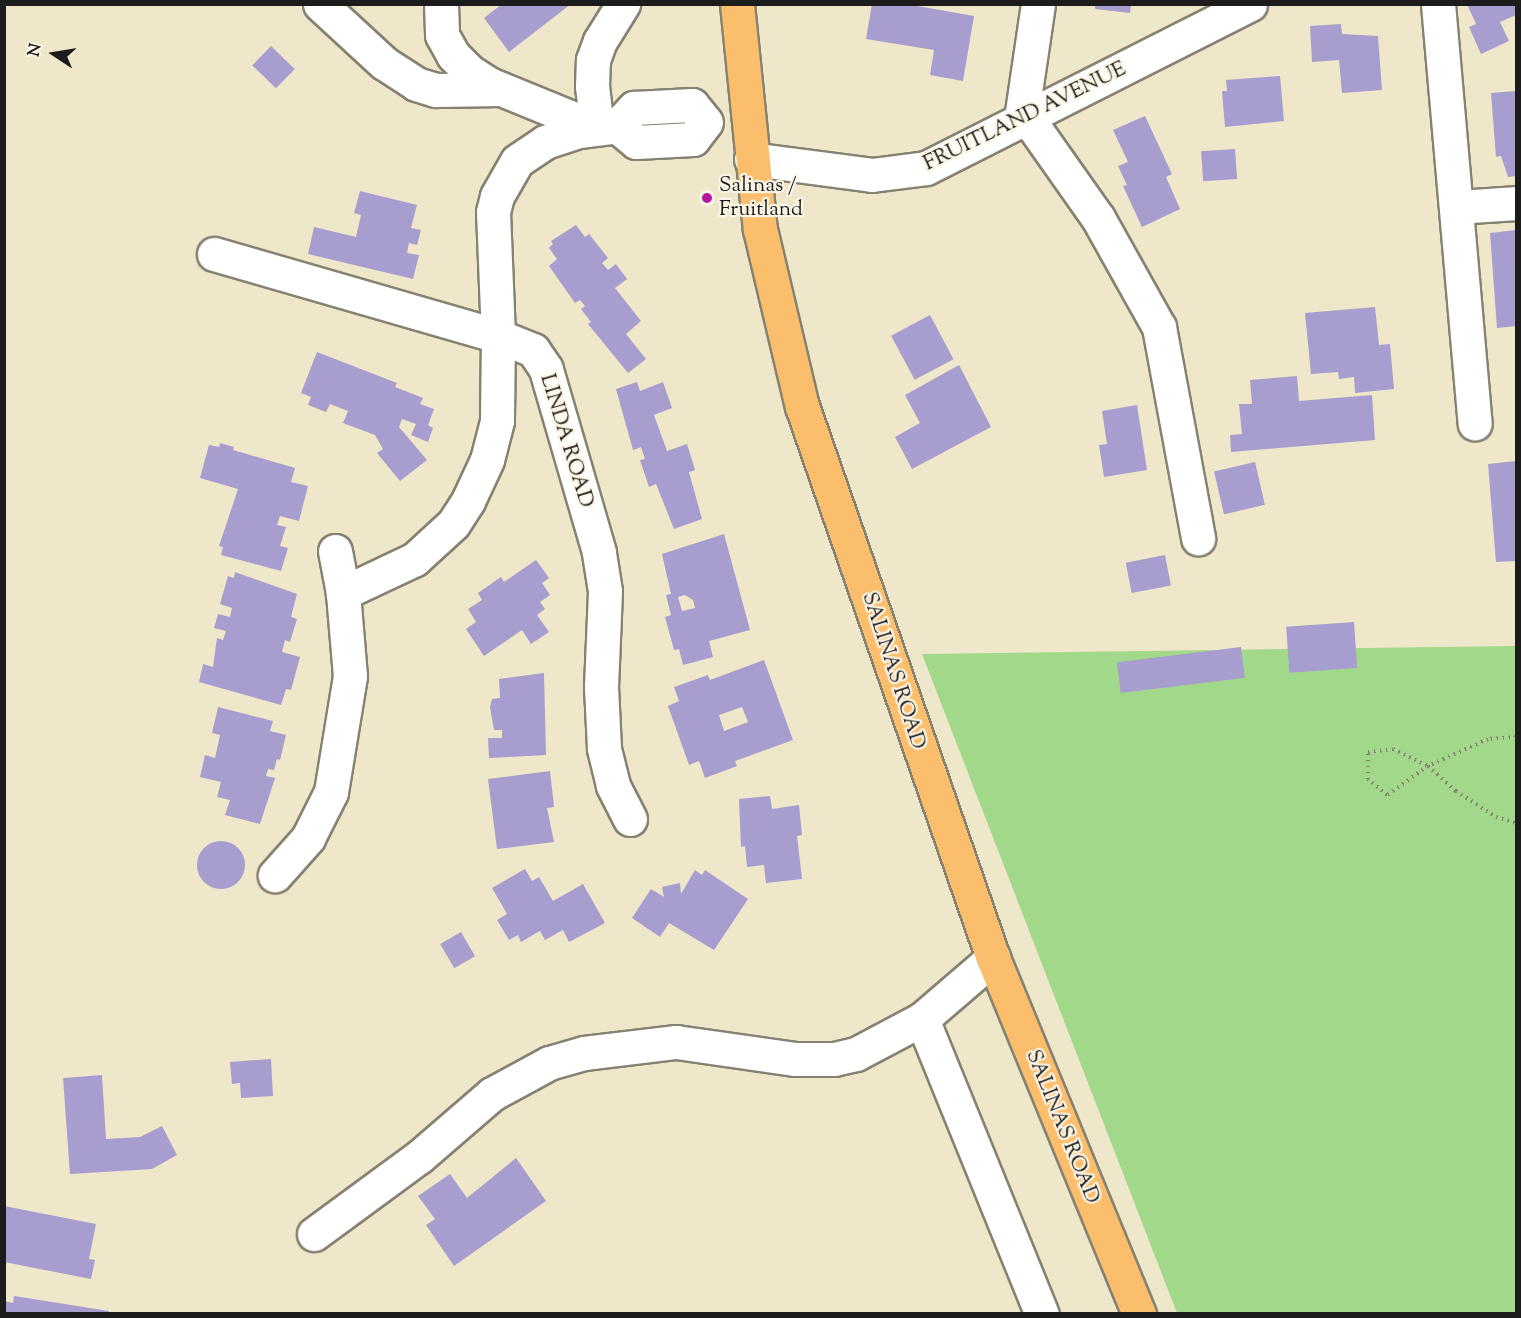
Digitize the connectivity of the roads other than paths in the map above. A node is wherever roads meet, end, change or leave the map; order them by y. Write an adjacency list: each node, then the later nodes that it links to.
1 (320, 4): 8 (street)
2 (441, 4): 8 (street)
3 (624, 4): 11 (street)
4 (737, 4): 10 (main road, SALINAS ROAD)
5 (1038, 4): 9 (street)
6 (1250, 4): 9 (street, FRUITLAND AVENUE)
7 (1437, 4): 14 (street)
8 (501, 89): 11 (street)
9 (1023, 117): 12 (street, FRUITLAND AVENUE); 18 (street)
10 (746, 119): 11 (street); 12 (main road, SALINAS ROAD)
11 (607, 127): 16 (street)
12 (751, 159): 23 (main road, SALINAS ROAD)
13 (1516, 203): 14 (street)
14 (1456, 207): 17 (street)
15 (214, 254): 16 (street, LINDA ROAD)
16 (498, 336): 20 (street); 21 (street, LINDA ROAD)
17 (1475, 423)
18 (1198, 538)
19 (335, 551): 20 (street)
20 (343, 592): 22 (street)
21 (630, 819)
22 (275, 875)
23 (993, 958): 24 (street); 27 (main road, SALINAS ROAD)
24 (922, 1019): 25 (street); 26 (street)
25 (314, 1234)
26 (1042, 1314)
27 (1139, 1314)

